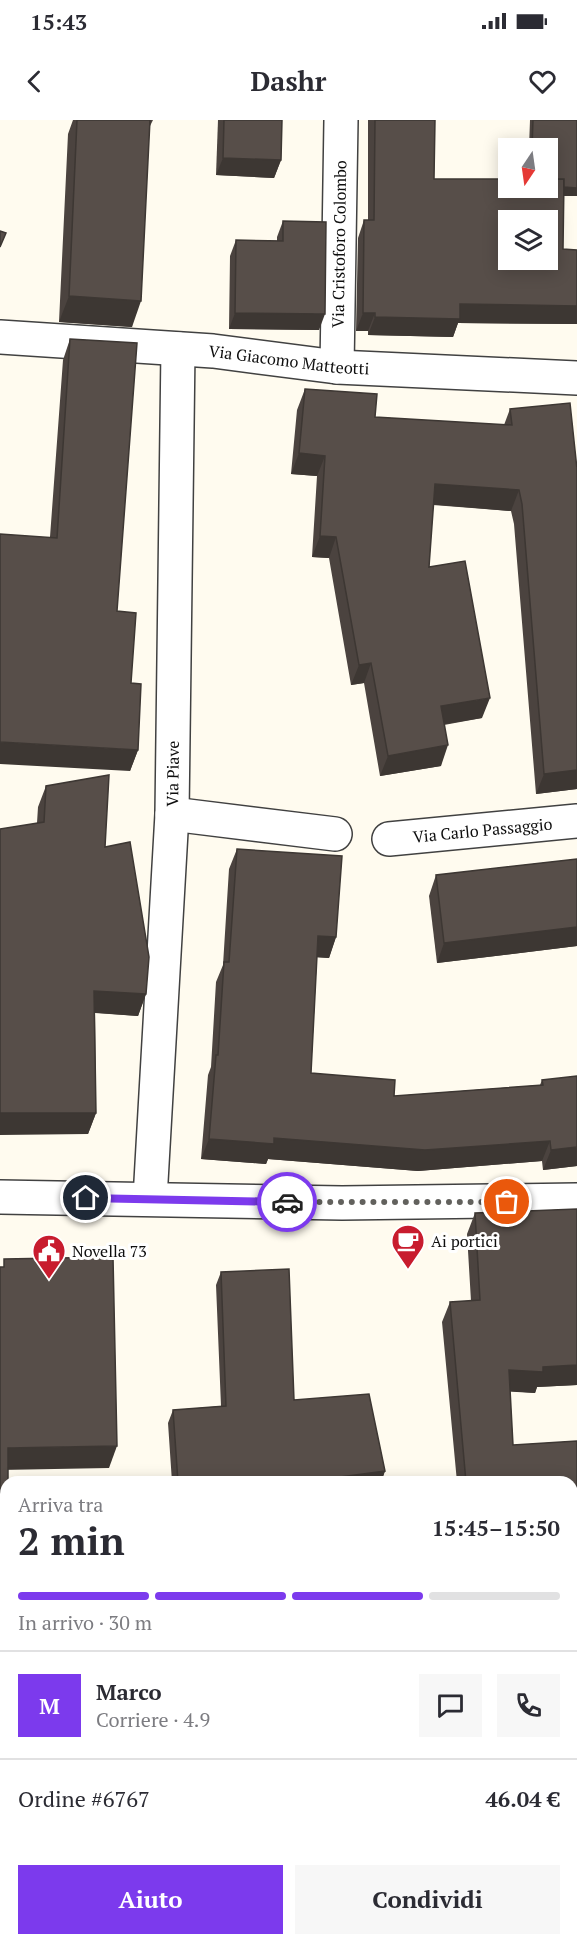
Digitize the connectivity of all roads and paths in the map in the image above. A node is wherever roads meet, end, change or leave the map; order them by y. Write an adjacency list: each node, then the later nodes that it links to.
1 (341, 120): 4 (street, Via Cristoforo Colombo)
2 (0, 337): 3 (street, Via Giacomo Matteotti)
3 (178, 349): 4 (street, Via Giacomo Matteotti); 6 (street, Via Piave)
4 (337, 367): 5 (street, Via Giacomo Matteotti)
5 (577, 378)
6 (172, 814): 8 (street); 11 (street, Via Piave)
7 (577, 821): 9 (street, Via Carlo Passaggio)
8 (335, 834)
9 (389, 838)
10 (0, 1197): 11 (street)
11 (150, 1199): 12 (street)
12 (577, 1200)

